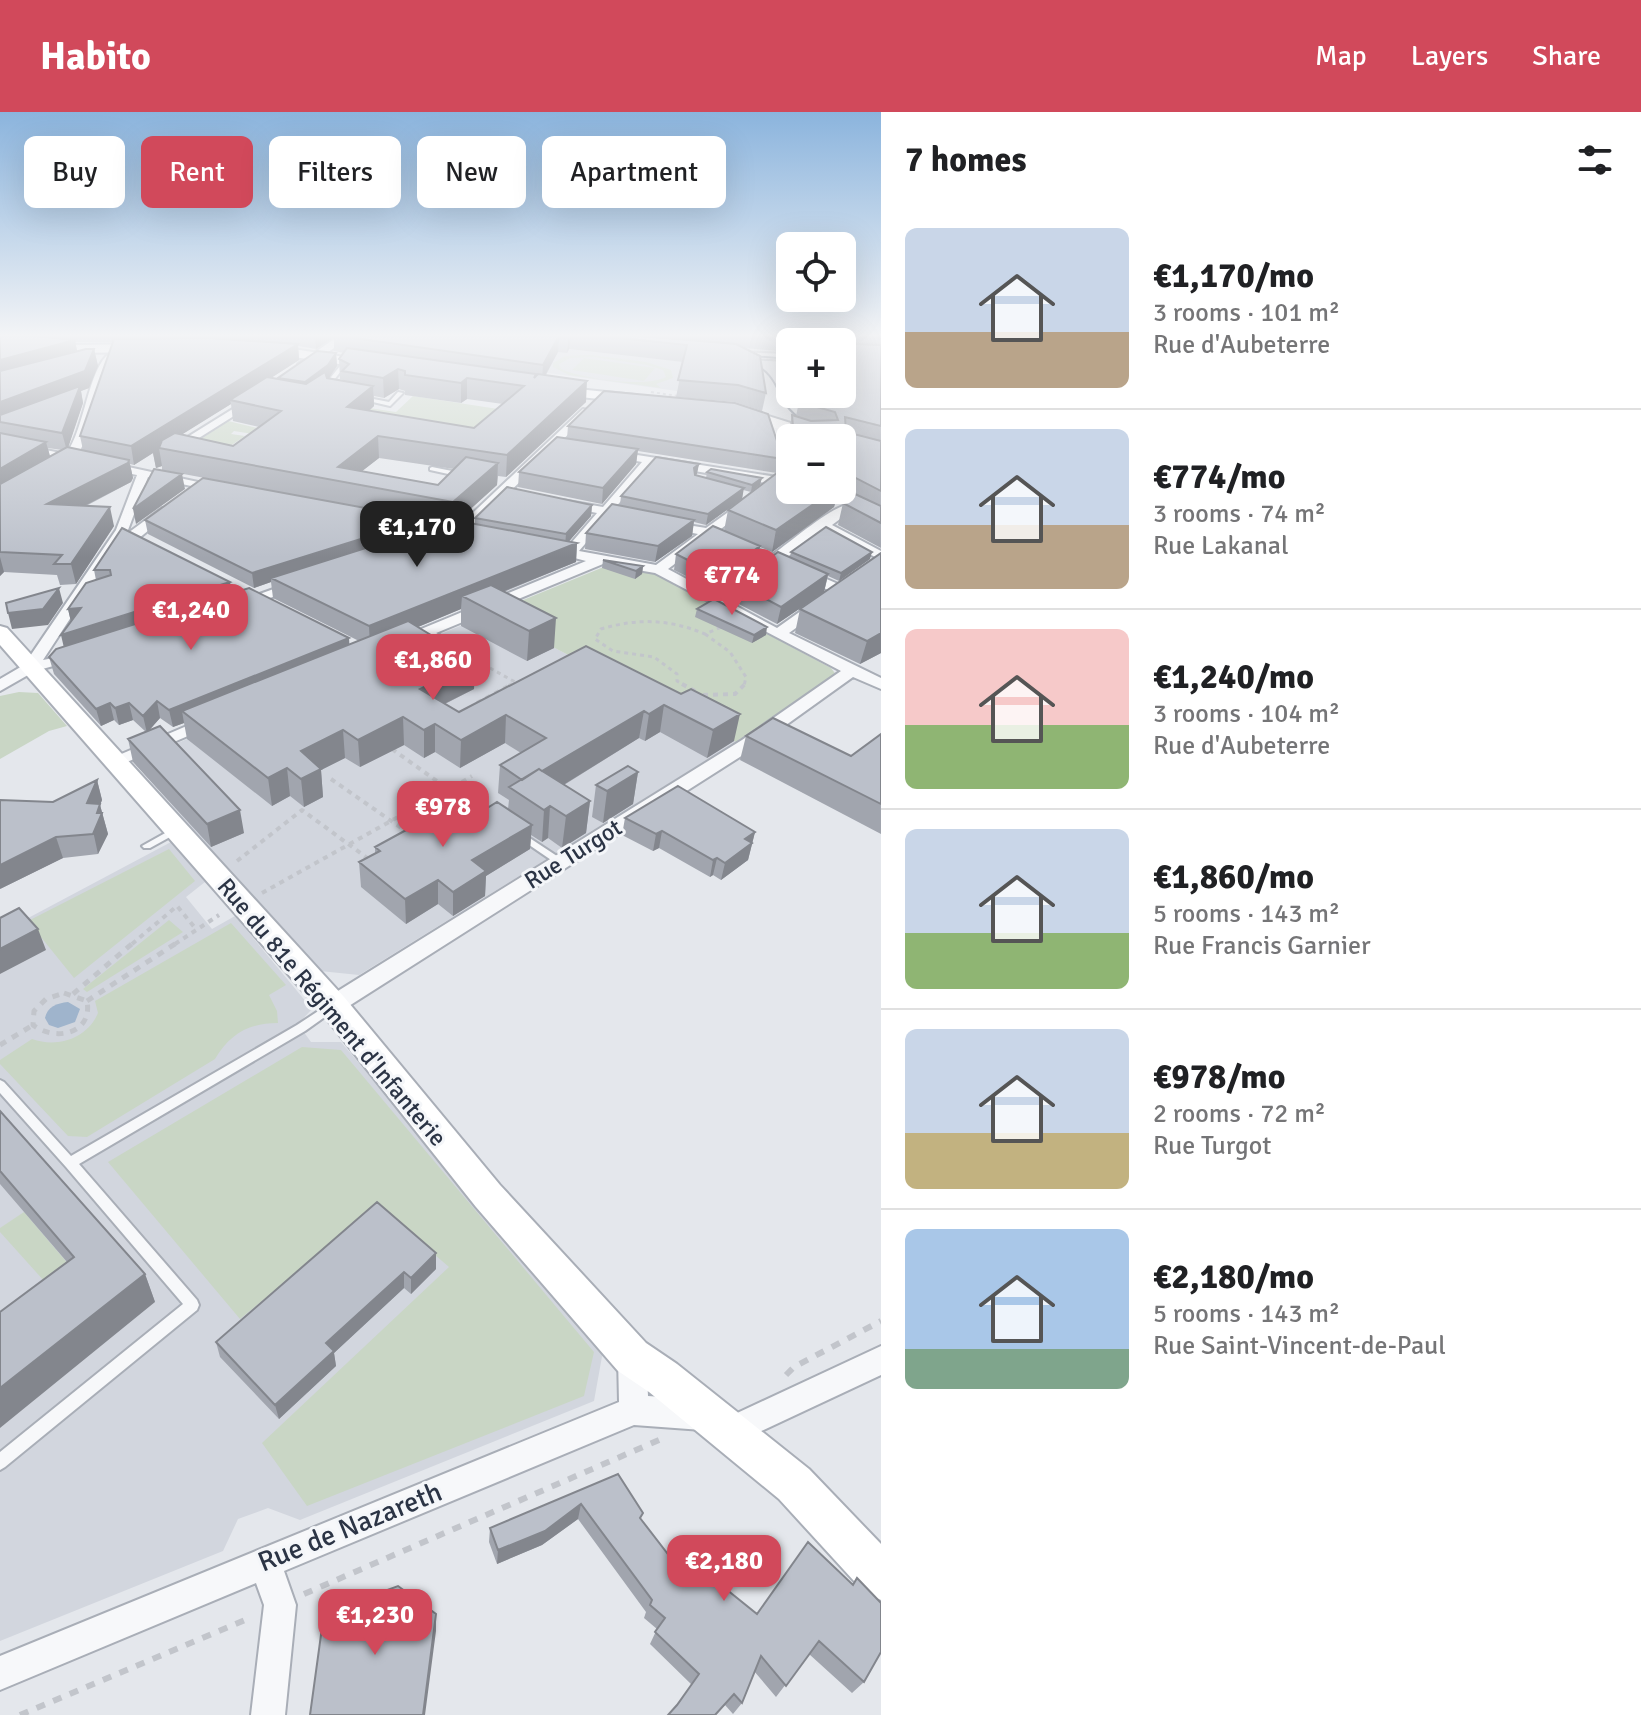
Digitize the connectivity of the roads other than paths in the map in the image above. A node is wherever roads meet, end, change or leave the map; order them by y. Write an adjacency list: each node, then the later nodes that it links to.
1 (90, 408): 11 (street)
2 (241, 408): 15 (street)
3 (586, 408): 8 (street)
4 (721, 409): 5 (main road)
5 (770, 418): 6 (main road); 17 (street)
6 (786, 424)
7 (0, 444): 11 (street)
8 (553, 444): 9 (street); 25 (street)
9 (567, 446)
10 (595, 451): 12 (street)
11 (71, 458): 13 (street); 15 (street)
12 (650, 460): 17 (street); 23 (street)
13 (53, 468)
14 (432, 469): 16 (lane)
15 (141, 472): 18 (street); 27 (street)
16 (467, 476)
17 (775, 484): 20 (lane); 26 (street)
18 (202, 485): 19 (street); 27 (street)
19 (238, 492)
20 (740, 493)
21 (548, 500): 23 (street)
22 (844, 504): 24 (street)
23 (606, 511): 26 (street); 32 (street)
24 (821, 524): 34 (street); 35 (street)
25 (457, 532): 28 (street); 29 (street)
26 (707, 532): 34 (street); 36 (street)
27 (128, 533): 30 (street); 49 (street)
28 (433, 533)
29 (478, 536)
30 (151, 545)
31 (542, 548): 32 (street)
32 (570, 553): 33 (street)
33 (603, 559): 36 (street); 43 (street)
34 (773, 561): 39 (street); 44 (street)
35 (878, 562)
36 (659, 570): 39 (street)
37 (316, 578): 38 (street)
38 (250, 595): 40 (street); 41 (street)
39 (717, 601): 44 (street)
40 (226, 607)
41 (278, 609)
42 (0, 632): 49 (main road, Rue du 81e Régiment d'Infanterie)
43 (428, 632): 46 (street); 47 (lane)
44 (778, 634): 50 (street)
45 (93, 650): 49 (street)
46 (384, 650)
47 (478, 660)
48 (881, 663): 50 (street, Rue Turgot)
49 (30, 668): 52 (street); 54 (main road, Rue du 81e Régiment d'Infanterie)
50 (856, 673): 51 (street); 60 (street, Rue Turgot)
51 (881, 684)
52 (0, 686)
53 (225, 715): 54 (street)
54 (114, 761): 57 (main road, Rue du 81e Régiment d'Infanterie)
55 (463, 796): 56 (lane)
56 (488, 813)
57 (176, 830): 59 (lane); 61 (main road, Rue du 81e Régiment d'Infanterie)
58 (514, 831): 60 (lane)
59 (147, 846)
60 (560, 862): 61 (street, Rue Turgot)
61 (333, 1005): 63 (lane); 64 (main road, Rue du 81e Régiment d'Infanterie)
62 (0, 1085): 63 (lane)
63 (70, 1163): 68 (lane)
64 (632, 1357): 66 (street); 67 (main road, Rue du 81e Régiment d'Infanterie)
65 (881, 1360): 67 (street)
66 (634, 1410): 67 (street, Rue de Nazareth); 69 (street, Rue de Nazareth)
67 (702, 1427): 70 (main road, Rue du 81e Régiment d'Infanterie)
68 (0, 1462)
69 (265, 1562): 71 (street, Rue de Nazareth); 72 (street)
70 (881, 1577)
71 (0, 1673)
72 (268, 1715)

